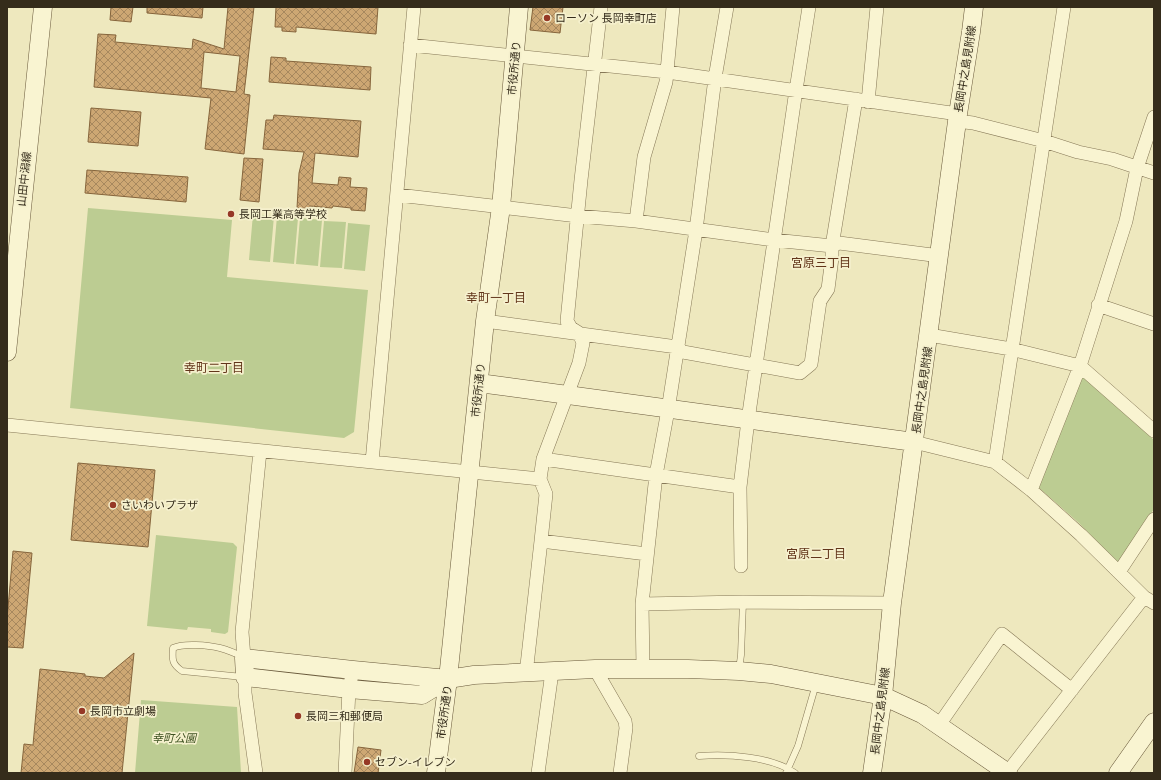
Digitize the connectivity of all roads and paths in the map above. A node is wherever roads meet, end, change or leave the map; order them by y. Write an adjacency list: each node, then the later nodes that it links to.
1 (43, 7): 38 (street, 山田中潟線)
2 (414, 7): 11 (street)
3 (519, 7): 12 (street, 市役所通り)
4 (601, 7): 13 (street)
5 (673, 7): 14 (street)
6 (727, 7): 15 (street)
7 (809, 7): 16 (street)
8 (877, 7): 17 (street)
9 (974, 7): 19 (street, 長岡中之島見附線)
10 (1064, 7): 20 (street)
11 (410, 46): 12 (street); 23 (street)
12 (514, 56): 13 (street); 24 (street, 市役所通り)
13 (596, 63): 14 (street); 25 (street)
14 (667, 72): 15 (street); 26 (street)
15 (715, 78): 16 (street); 27 (street)
16 (796, 90): 17 (street); 28 (street)
17 (862, 100): 19 (street); 29 (street)
18 (1154, 117): 21 (street)
19 (957, 118): 20 (street); 30 (street, 長岡中之島見附線)
20 (1044, 141): 21 (street); 37 (street)
21 (1137, 168): 22 (street); 31 (street)
22 (1154, 173)
23 (398, 195): 24 (street); 50 (street)
24 (501, 207): 25 (street); 32 (street, 市役所通り)
25 (578, 216): 26 (street); 34 (street)
26 (636, 221): 27 (street)
27 (696, 230): 28 (street); 36 (street)
28 (774, 240): 29 (street); 39 (street)
29 (832, 246): 30 (street); 39 (street)
30 (940, 256): 35 (street, 長岡中之島見附線)
31 (1098, 305): 33 (street); 40 (street)
32 (485, 321): 34 (street); 41 (street, 市役所通り)
33 (1154, 324)
34 (579, 333): 36 (street); 42 (street)
35 (929, 335): 37 (street); 47 (street, 長岡中之島見附線)
36 (677, 347): 39 (street); 43 (street)
37 (1011, 349): 40 (street); 51 (street)
38 (7, 352)
39 (756, 366): 44 (street)
40 (1080, 366): 46 (street); 56 (street)
41 (479, 384): 42 (street); 52 (street, 市役所通り)
42 (567, 395): 43 (street); 49 (street)
43 (668, 410): 44 (street); 53 (street)
44 (748, 420): 47 (street); 55 (street)
45 (7, 425): 48 (street)
46 (1154, 431)
47 (914, 442): 51 (street); 64 (street, 長岡中之島見附線)
48 (260, 451): 50 (street); 66 (street)
49 (543, 459): 53 (street); 54 (street)
50 (372, 462): 52 (street)
51 (995, 462): 56 (street)
52 (470, 472): 54 (street); 74 (street, 市役所通り)
53 (656, 475): 55 (street); 59 (street)
54 (540, 479): 58 (street)
55 (740, 487): 60 (street)
56 (1031, 490): 61 (street)
57 (1154, 519): 61 (street)
58 (542, 541): 59 (street); 72 (street)
59 (647, 554): 65 (street)
60 (741, 566)
61 (1119, 572): 62 (street)
62 (1149, 600): 77 (street)
63 (743, 602): 64 (street); 65 (street); 70 (lane)
64 (892, 603): 78 (street, 長岡中之島見附線)
65 (642, 604): 67 (street)
66 (244, 658): 69 (street); 73 (street); 73 (lane)
67 (643, 668): 68 (street); 70 (street)
68 (595, 669): 71 (street); 87 (street)
69 (353, 670): 74 (street); 76 (street)
70 (739, 671): 75 (street)
71 (552, 672): 72 (street); 86 (street)
72 (526, 674): 74 (street)
73 (245, 677): 76 (street); 83 (street)
74 (448, 679): 76 (street); 85 (street, 市役所通り)
75 (816, 682): 78 (street); 82 (lane)
76 (349, 689): 84 (street)
77 (1072, 690): 80 (street); 90 (street)
78 (883, 696): 80 (street); 89 (street, 長岡中之島見附線)
79 (1154, 722): 91 (street)
80 (939, 725): 90 (street)
81 (699, 756): 82 (lane)
82 (787, 770): 88 (lane)
83 (256, 773)
84 (345, 773)
85 (436, 773)
86 (538, 773)
87 (620, 773)
88 (795, 773)
89 (872, 773)
90 (1008, 773)
91 (1118, 773)

